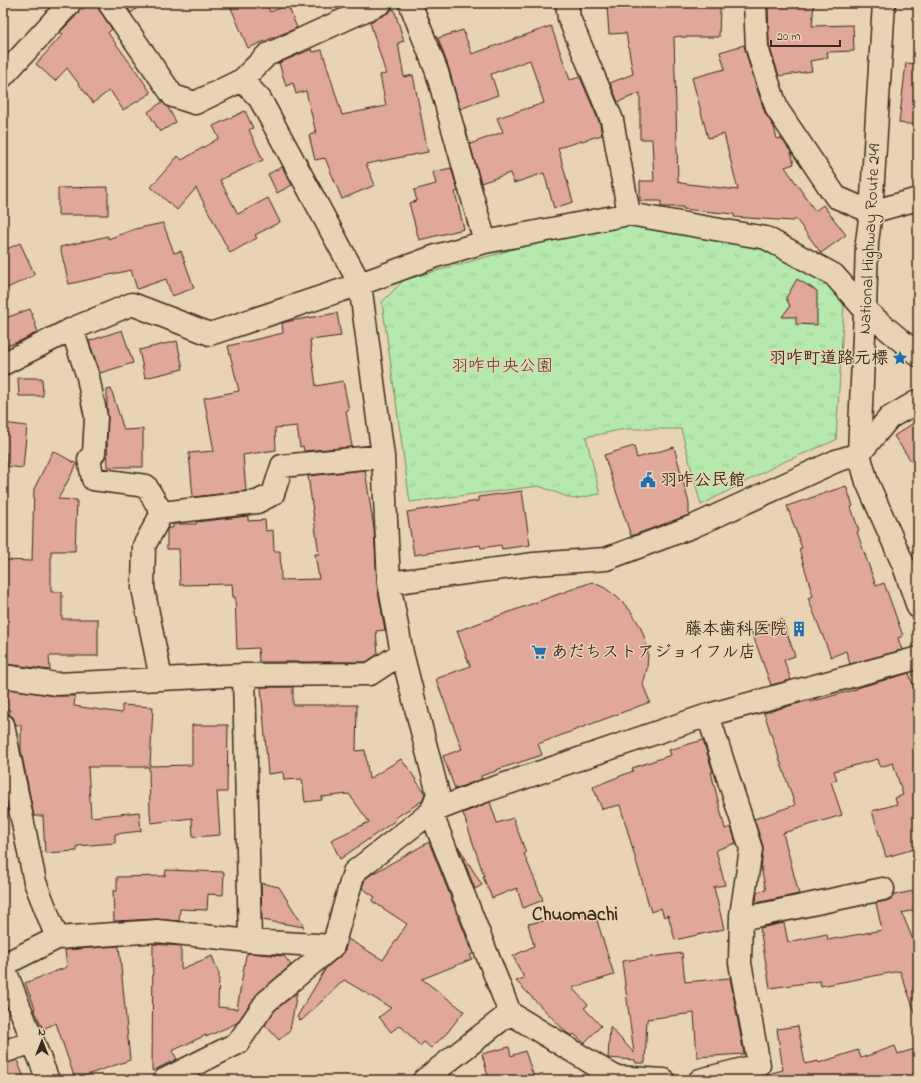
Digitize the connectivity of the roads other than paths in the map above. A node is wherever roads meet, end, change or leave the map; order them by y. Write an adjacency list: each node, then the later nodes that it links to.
1 (70, 3): 8 (main road)
2 (109, 3): 9 (main road)
3 (381, 3): 9 (main road)
4 (410, 3): 13 (main road)
5 (567, 3): 12 (main road)
6 (755, 3): 11 (main road)
7 (884, 3): 11 (main road, National Highway Route 249)
8 (3, 76)
9 (242, 80): 14 (main road)
10 (918, 199): 11 (main road)
11 (871, 212): 15 (main road, National Highway Route 249)
12 (629, 214): 13 (main road); 15 (main road)
13 (485, 242): 14 (main road)
14 (360, 284): 16 (main road); 21 (main road)
15 (865, 310): 17 (main road); 20 (main road, National Highway Route 249)
16 (72, 329): 18 (main road); 22 (main road)
17 (918, 355)
18 (3, 364)
19 (918, 401): 20 (main road)
20 (859, 454): 23 (main road); 24 (main road, National Highway Route 249)
21 (383, 456): 22 (main road); 23 (main road)
22 (162, 514): 29 (main road)
23 (389, 583): 25 (main road)
24 (918, 607)
25 (402, 653): 27 (main road); 32 (main road)
26 (918, 658): 30 (main road)
27 (244, 675): 29 (main road); 36 (main road)
28 (3, 676): 29 (main road)
29 (161, 679)
30 (708, 715): 32 (main road); 34 (main road)
31 (3, 725): 35 (main road)
32 (431, 812): 37 (main road); 39 (main road)
33 (883, 890): 34 (main road)
34 (741, 919): 46 (main road)
35 (57, 938): 36 (main road); 38 (main road)
36 (250, 941): 37 (main road)
37 (334, 946): 43 (main road)
38 (3, 965): 40 (main road)
39 (510, 1013): 44 (main road); 45 (main road)
40 (33, 1042): 41 (main road); 42 (main road)
41 (3, 1052)
42 (48, 1080)
43 (164, 1080)
44 (424, 1080)
45 (664, 1080)
46 (700, 1080)

